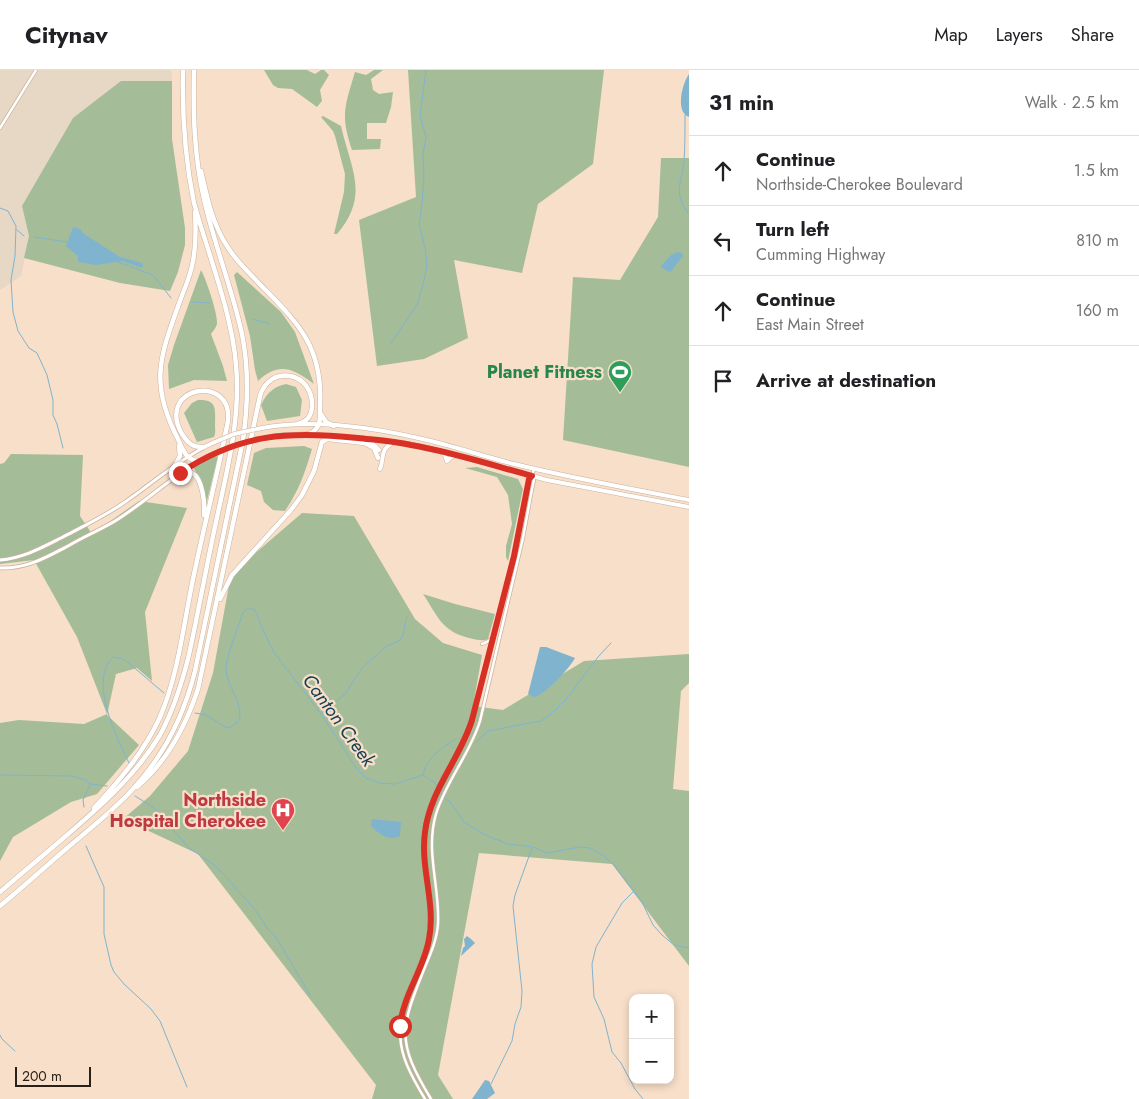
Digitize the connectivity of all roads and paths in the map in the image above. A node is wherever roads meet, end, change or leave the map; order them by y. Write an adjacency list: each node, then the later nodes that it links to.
1 (36, 70): 4 (street)
2 (183, 70): 6 (highway)
3 (194, 70): 5 (highway)
4 (0, 128)
5 (195, 142): 7 (highway); 41 (highway)
6 (194, 203): 14 (highway); 42 (highway)
7 (320, 413): 9 (highway); 10 (highway)
8 (298, 424): 9 (main road); 16 (main road, bridge); 36 (highway)
9 (320, 424): 10 (main road); 11 (highway)
10 (334, 426): 26 (main road)
11 (309, 434): 12 (main road); 23 (main road, bridge)
12 (332, 436): 13 (main road); 21 (highway)
13 (365, 439): 15 (main road); 18 (main road)
14 (178, 440): 20 (highway); 24 (highway)
15 (395, 442): 17 (main road); 25 (main road)
16 (204, 447): 20 (main road); 33 (highway)
17 (433, 449): 19 (main road); 19 (main road)
18 (379, 450)
19 (458, 456): 28 (main road)
20 (187, 457): 23 (highway); 24 (main road)
21 (317, 458): 22 (highway); 36 (highway)
22 (378, 458)
23 (200, 461): 27 (main road)
24 (174, 465): 34 (main road)
25 (380, 469)
26 (534, 469): 28 (street); 29 (main road)
27 (180, 473): 33 (highway); 35 (main road)
28 (532, 476): 30 (main road); 31 (street); 32 (street)
29 (689, 500)
30 (689, 507)
31 (524, 508): 32 (street); 37 (street)
32 (527, 516): 40 (street)
33 (202, 532): 42 (highway)
34 (0, 560)
35 (0, 568)
36 (214, 617): 41 (highway)
37 (494, 635): 38 (street); 39 (street)
38 (482, 644)
39 (469, 729): 40 (street); 45 (street)
40 (476, 732): 46 (street)
41 (117, 805): 44 (highway)
42 (77, 826): 43 (highway)
43 (0, 892)
44 (0, 906)
45 (425, 1099)
46 (431, 1099)

